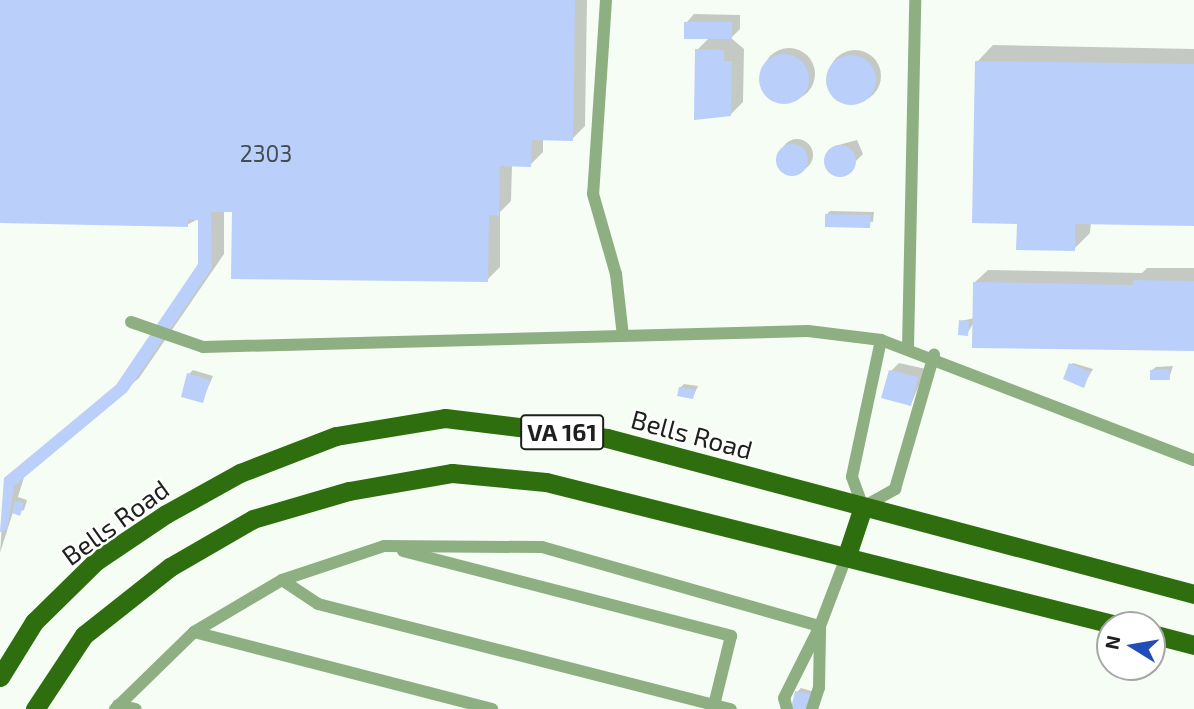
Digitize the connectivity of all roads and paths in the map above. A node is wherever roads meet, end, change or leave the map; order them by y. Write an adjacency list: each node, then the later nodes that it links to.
1 (606, 0): 4 (lane)
2 (915, 0): 6 (lane)
3 (131, 322): 4 (lane)
4 (623, 336): 5 (lane)
5 (881, 340): 6 (lane); 9 (lane)
6 (908, 348): 7 (lane)
7 (933, 355): 8 (lane); 9 (lane)
8 (1194, 460)
9 (863, 507): 11 (main road); 13 (main road, Bells Road / VA 161); 19 (main road, Bells Road / VA 161)
10 (384, 546): 12 (lane); 15 (lane); 20 (lane)
11 (847, 555): 14 (main road, VA 161); 15 (lane); 22 (main road, VA 161)
12 (282, 580): 16 (lane); 20 (lane)
13 (1194, 594)
14 (1096, 620)
15 (820, 625): 26 (lane); 27 (lane)
16 (194, 632): 21 (lane); 24 (lane)
17 (1166, 638): 18 (main road)
18 (1194, 645)
19 (0, 677)
20 (714, 705): 25 (lane)
21 (117, 707): 23 (lane)
22 (35, 709)
23 (136, 709)
24 (492, 709)
25 (731, 709)
26 (787, 709)
27 (812, 709)

